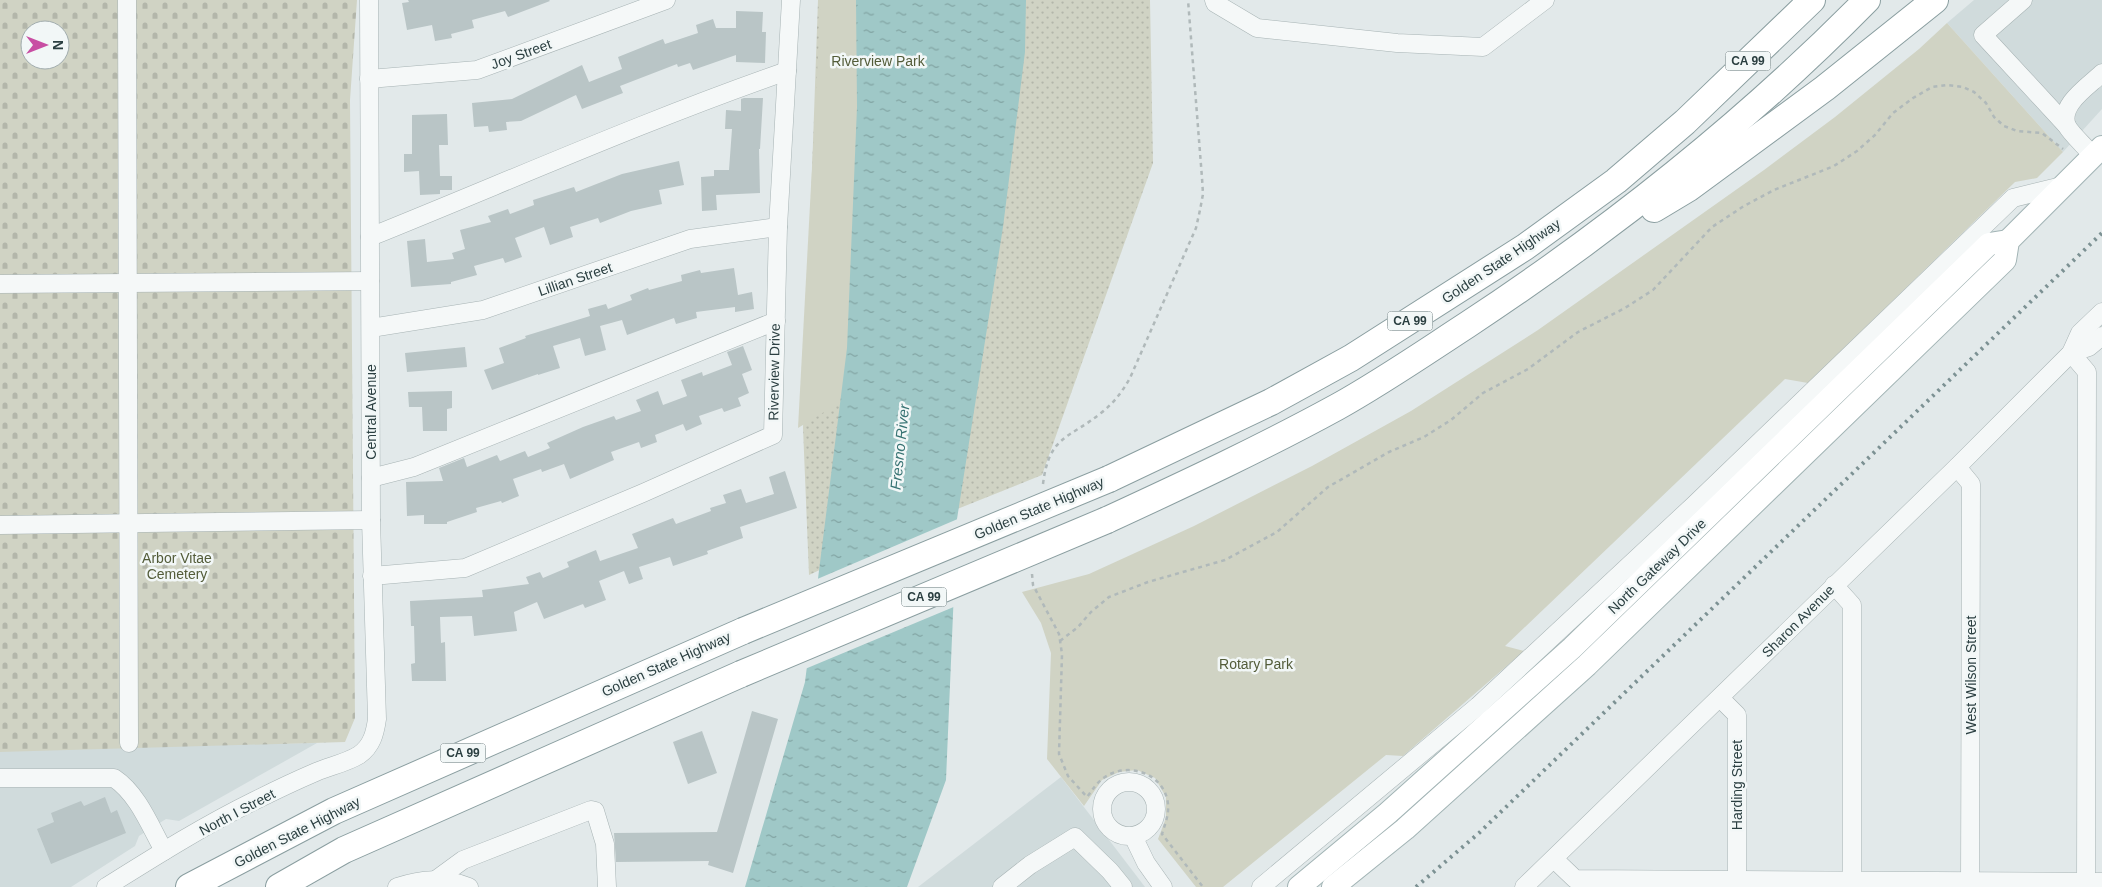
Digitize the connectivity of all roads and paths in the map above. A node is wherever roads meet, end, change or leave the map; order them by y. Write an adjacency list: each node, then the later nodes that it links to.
1 (127, 0): 26 (street)
2 (369, 0): 15 (street, Central Avenue)
3 (666, 0): 15 (street, Joy Street)
4 (791, 0): 13 (street, Riverview Drive)
5 (1188, 0): 37 (path)
6 (1214, 0): 7 (street)
7 (1545, 0)
8 (1784, 0): 16 (highway)
9 (1812, 0): 16 (highway, Golden State Highway / CA 99)
10 (1867, 0): 24 (highway, CA 99)
11 (1935, 0): 24 (highway)
12 (2023, 0): 17 (street)
13 (787, 71): 21 (street, Riverview Drive); 22 (street)
14 (2102, 73): 17 (street)
15 (369, 79): 22 (street, Central Avenue)
16 (1685, 122): 60 (highway, Golden State Highway / CA 99, bridge)
17 (2067, 126): 19 (street)
18 (2063, 150): 44 (path)
19 (2098, 151): 20 (main road, North Gateway Drive)
20 (2062, 186): 23 (main road, North Gateway Drive); 33 (street)
21 (778, 227): 29 (street, Riverview Drive); 30 (street, Lillian Street)
22 (370, 236): 25 (street, Central Avenue)
23 (2008, 241): 33 (main road, North Gateway Drive); 34 (main road, North Gateway Drive)
24 (1538, 279): 61 (highway, CA 99, bridge)
25 (370, 281): 26 (street); 30 (street, Central Avenue)
26 (128, 283): 27 (street); 39 (street)
27 (0, 284)
28 (2102, 312): 32 (street)
29 (776, 321): 36 (street); 42 (street, Riverview Drive)
30 (371, 328): 36 (street, Central Avenue)
31 (2102, 336): 32 (street)
32 (2071, 353): 35 (street, Sharon Avenue); 58 (street)
33 (1772, 442): 34 (street); 46 (main road, North Gateway Drive)
34 (1795, 464): 47 (main road, North Gateway Drive)
35 (1958, 467): 43 (street, Sharon Avenue); 57 (street, West Wilson Street)
36 (371, 478): 38 (street, Central Avenue)
37 (1042, 490)
38 (371, 520): 39 (street); 42 (street, Central Avenue)
39 (128, 523): 40 (street); 48 (street)
40 (0, 525)
41 (1031, 568): 44 (path)
42 (372, 576): 49 (street, Central Avenue)
43 (1834, 585): 45 (street, Sharon Avenue); 56 (street)
44 (1060, 641): 68 (path)
45 (1720, 698): 53 (street, Sharon Avenue); 55 (street, Harding Street)
46 (1486, 714): 47 (street); 69 (street); 70 (main road, North Gateway Drive)
47 (1510, 736): 71 (main road, North Gateway Drive)
48 (129, 743)
49 (370, 744): 52 (street, North I Street)
50 (0, 778): 52 (street)
51 (1133, 836): 67 (street)
52 (164, 851): 59 (street, North I Street)
53 (1554, 859): 55 (street); 72 (street, Sharon Avenue)
54 (436, 879): 62 (street); 63 (street); 64 (street)
55 (1737, 880): 56 (street)
56 (1852, 884): 57 (street)
57 (1970, 884): 58 (street)
58 (2091, 884)
59 (106, 887)
60 (189, 887)
61 (279, 887)
62 (397, 887)
63 (469, 887)
64 (607, 887)
65 (1002, 887): 66 (street)
66 (1122, 887)
67 (1164, 887)
68 (1203, 887)
69 (1261, 887)
70 (1299, 887)
71 (1334, 887)
72 (1524, 887)

